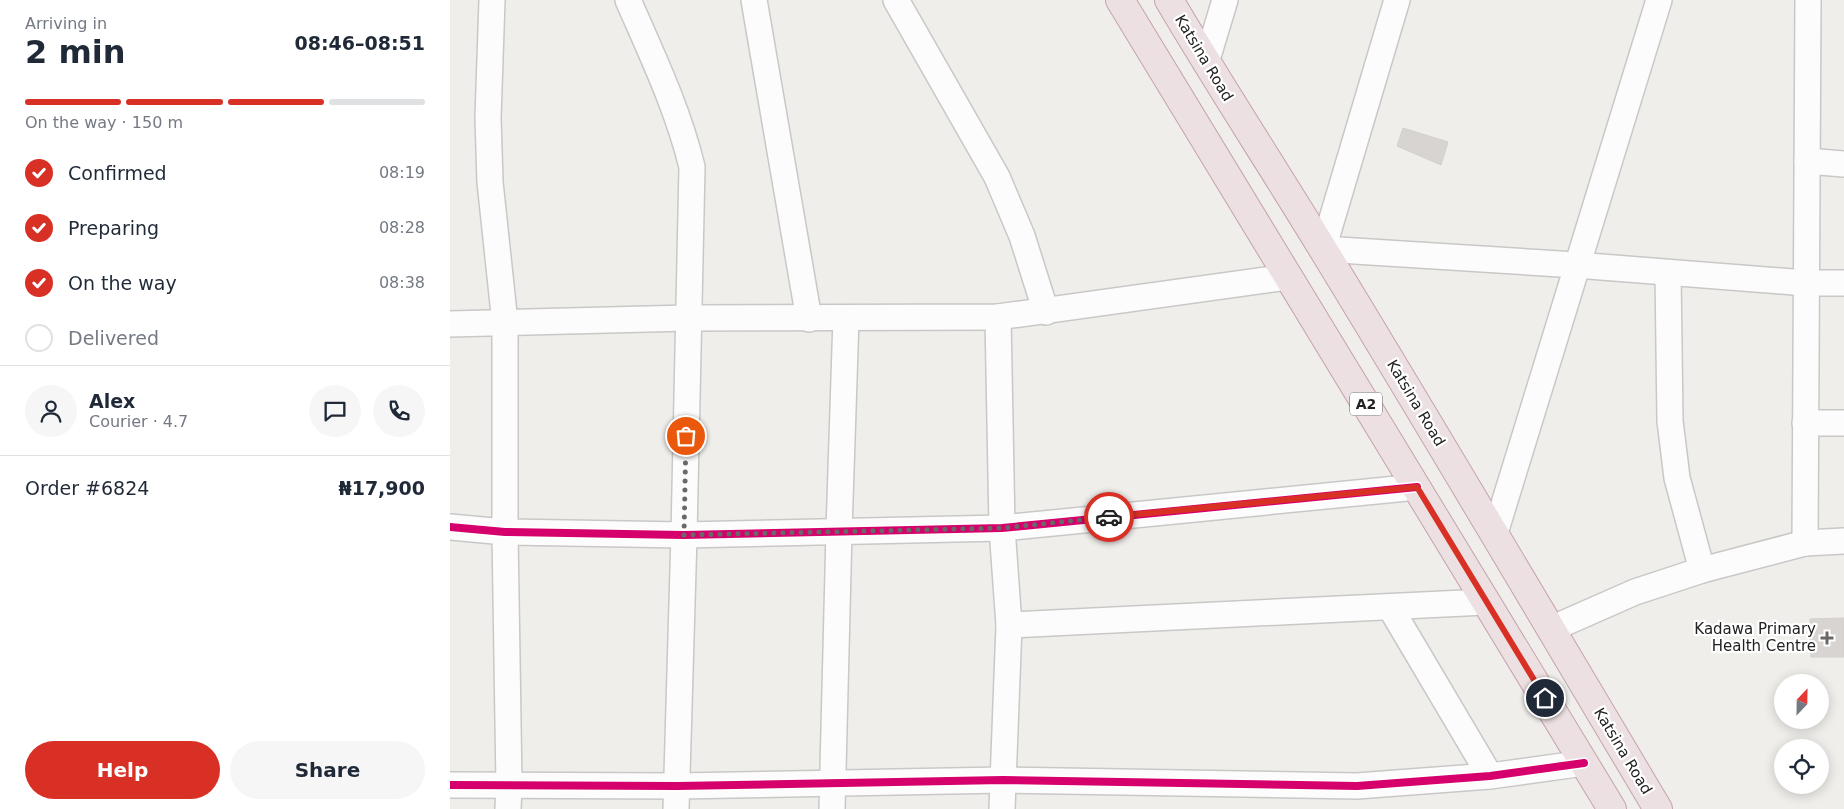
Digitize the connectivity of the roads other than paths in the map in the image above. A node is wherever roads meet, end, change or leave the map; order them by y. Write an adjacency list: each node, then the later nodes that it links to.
1 (492, 0): 26 (street)
2 (628, 0): 23 (street)
3 (753, 0): 4 (street); 25 (street)
4 (768, 0)
5 (896, 0): 21 (street)
6 (1120, 0): 18 (highway, A2)
7 (1169, 0): 12 (highway, Katsina Road)
8 (1225, 0): 12 (street)
9 (1397, 0): 15 (street)
10 (1659, 0): 16 (street)
11 (1808, 0): 13 (street)
12 (1206, 63): 15 (highway, Katsina Road)
13 (1807, 161): 14 (street); 19 (street)
14 (1844, 164)
15 (1323, 249): 16 (street); 35 (highway, Katsina Road)
16 (1576, 265): 17 (street); 35 (street)
17 (1668, 272): 19 (street); 39 (street)
18 (1288, 277): 21 (street); 30 (highway, A2)
19 (1806, 283): 20 (street); 28 (street)
20 (1844, 283)
21 (1046, 312): 22 (street)
22 (998, 317): 24 (street); 32 (street)
23 (688, 318): 25 (street); 26 (street); 36 (street)
24 (846, 318): 25 (street); 33 (street)
25 (809, 319)
26 (505, 323): 27 (street); 34 (street)
27 (450, 324)
28 (1805, 423): 29 (street); 38 (street)
29 (1844, 423)
30 (1417, 487): 32 (street); 40 (highway, A2)
31 (450, 527): 34 (street)
32 (1002, 528): 33 (street); 42 (street)
33 (839, 531): 36 (street); 47 (street)
34 (505, 532): 36 (street); 49 (street)
35 (1495, 533): 43 (highway, Katsina Road)
36 (684, 535): 50 (street)
37 (1844, 541): 38 (street)
38 (1805, 543): 39 (street)
39 (1702, 570): 43 (street)
40 (1485, 602): 41 (street); 44 (highway, A2)
41 (1390, 606): 42 (street); 45 (street)
42 (1009, 625): 46 (street)
43 (1551, 629): 55 (highway, Katsina Road)
44 (1584, 763): 45 (street); 54 (highway, A2)
45 (1490, 776): 46 (street)
46 (1002, 780): 47 (street); 53 (street)
47 (833, 783): 50 (street); 52 (street)
48 (450, 785): 49 (street)
49 (509, 785): 50 (street); 51 (street)
50 (676, 797)
51 (508, 809)
52 (832, 809)
53 (1002, 809)
54 (1612, 809)
55 (1658, 809)

